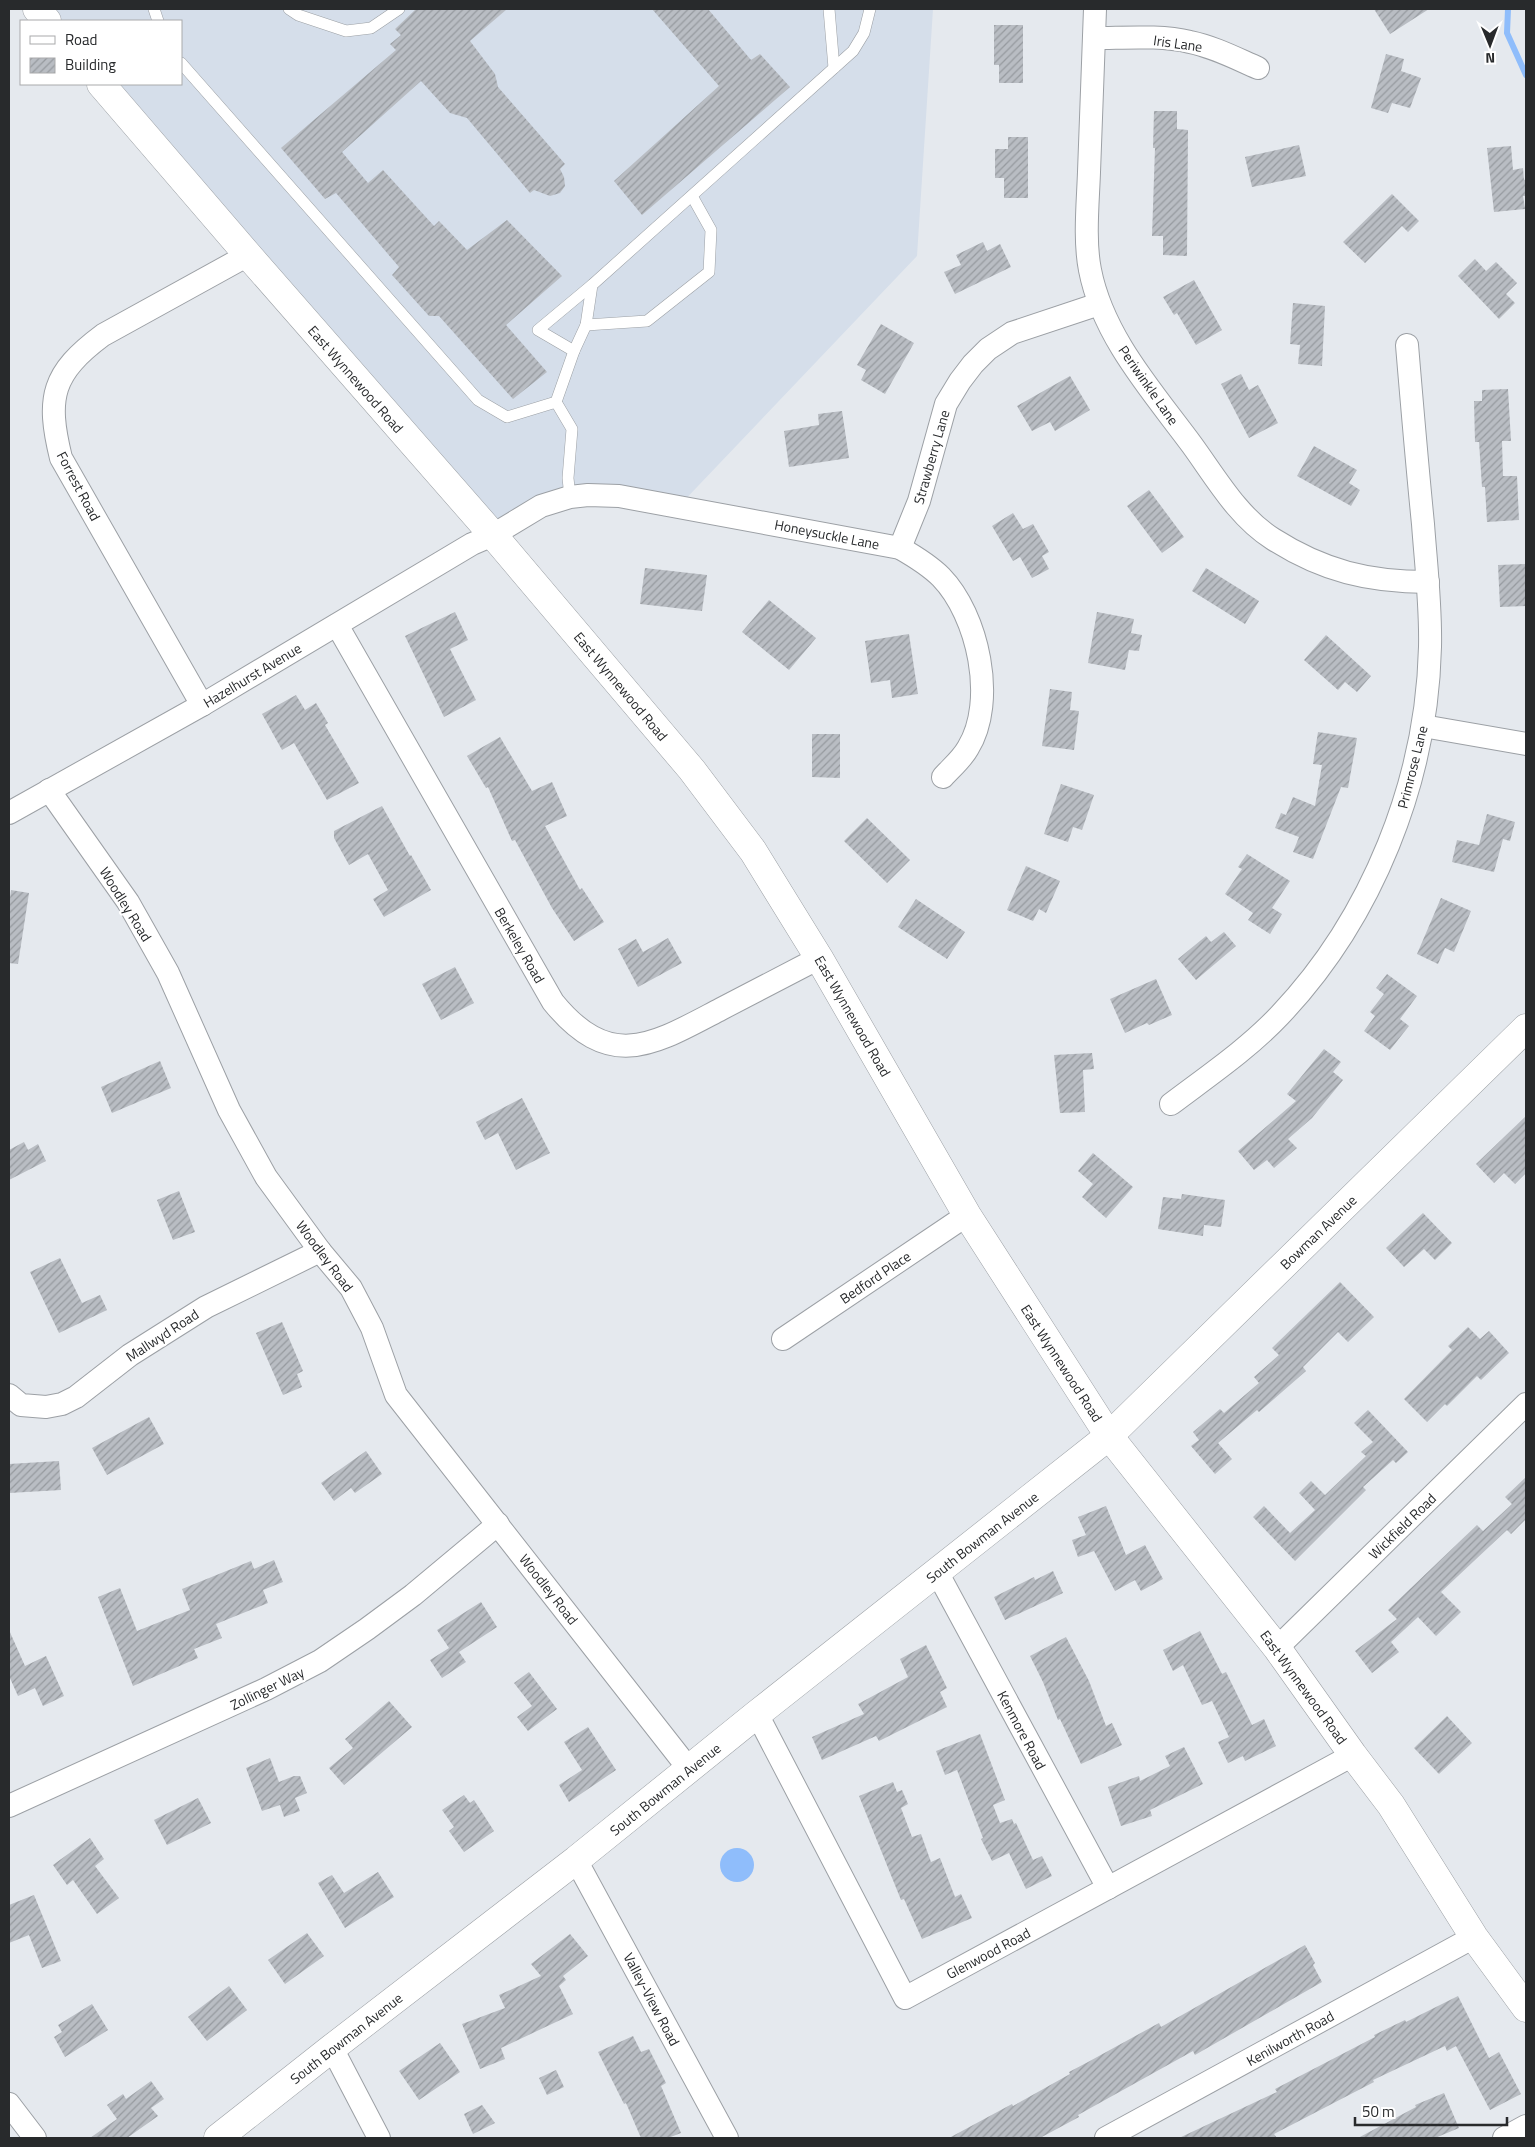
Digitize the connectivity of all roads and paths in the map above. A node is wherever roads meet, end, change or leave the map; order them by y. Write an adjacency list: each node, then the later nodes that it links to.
1 (36, 9): 7 (street)
2 (289, 9): 3 (lane)
3 (399, 9)
4 (829, 9): 10 (lane)
5 (870, 9): 10 (lane)
6 (1095, 9): 8 (street, Periwinkle Lane)
7 (46, 20)
8 (1094, 38): 11 (street, Iris Lane); 16 (street, Periwinkle Lane)
9 (182, 64): 20 (lane)
10 (834, 68): 13 (lane)
11 (1258, 68)
12 (102, 85): 14 (street, East Wynnewood Road)
13 (692, 196): 15 (lane); 17 (lane)
14 (248, 255): 22 (street, East Wynnewood Road); 26 (street, Forrest Road)
15 (592, 285): 17 (lane); 19 (lane)
16 (1099, 304): 23 (street, Strawberry Lane); 24 (street, Periwinkle Lane)
17 (586, 325): 19 (lane)
18 (1407, 345): 24 (street, Primrose Lane)
19 (574, 351): 20 (lane)
20 (556, 402): 21 (lane)
21 (570, 497): 22 (street, Honeysuckle Lane); 23 (street, Honeysuckle Lane)
22 (493, 535): 25 (street, Hazelhurst Avenue); 32 (street, East Wynnewood Road)
23 (900, 548): 29 (street, Honeysuckle Lane)
24 (1428, 582): 27 (street, Primrose Lane)
25 (337, 625): 26 (street, Hazelhurst Avenue); 32 (street, Berkeley Road)
26 (202, 705): 30 (street, Hazelhurst Avenue)
27 (1423, 726): 28 (street); 34 (street, Primrose Lane)
28 (1526, 744)
29 (943, 777)
30 (48, 790): 31 (street, Hazelhurst Avenue); 36 (street, Woodley Road)
31 (9, 813)
32 (819, 958): 35 (street, East Wynnewood Road)
33 (1526, 1028): 40 (street, Bowman Avenue)
34 (1171, 1104)
35 (967, 1215): 37 (street, Bedford Place); 40 (street, East Wynnewood Road)
36 (320, 1251): 38 (street, Mallwyd Road); 41 (street, Woodley Road)
37 (783, 1339)
38 (9, 1395)
39 (1526, 1404): 43 (street, Wickfield Road)
40 (1109, 1436): 42 (street, South Bowman Avenue); 43 (street, East Wynnewood Road)
41 (498, 1524): 46 (street, Woodley Road); 47 (street, Zollinger Way)
42 (937, 1572): 44 (street, South Bowman Avenue); 49 (street, Kenmore Road)
43 (1277, 1648): 45 (street, East Wynnewood Road)
44 (756, 1714): 46 (street, South Bowman Avenue); 49 (street, Glenwood Road)
45 (1353, 1755): 49 (street, Glenwood Road); 50 (street, East Wynnewood Road)
46 (689, 1770): 48 (street, South Bowman Avenue)
47 (9, 1806)
48 (576, 1860): 52 (street, South Bowman Avenue); 58 (street, Valley-View Road)
49 (1108, 1888)
50 (1474, 1937): 51 (street, East Wynnewood Road); 59 (street, Kenilworth Road)
51 (1526, 2008)
52 (332, 2048): 56 (street, South Bowman Avenue); 57 (street)
53 (9, 2104): 55 (street)
54 (1526, 2126): 60 (street)
55 (35, 2138)
56 (218, 2138)
57 (379, 2138)
58 (727, 2138)
59 (1106, 2138)
60 (1504, 2138)

